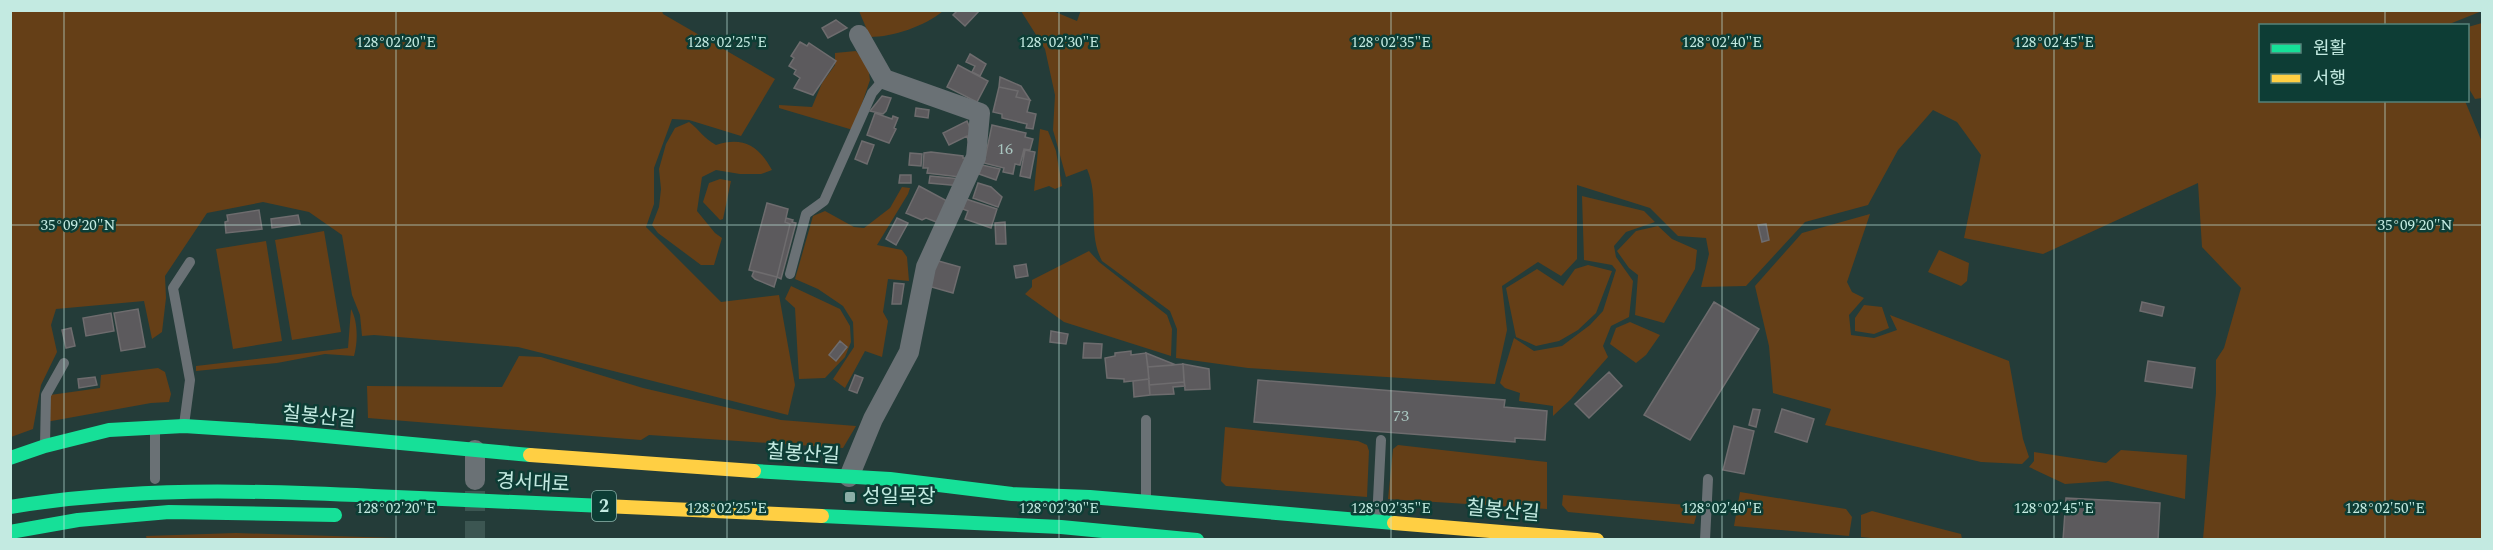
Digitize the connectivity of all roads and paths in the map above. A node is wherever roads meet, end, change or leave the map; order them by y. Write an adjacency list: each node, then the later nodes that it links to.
1 (859, 35): 2 (street)
2 (884, 79): 4 (lane); 13 (street)
3 (190, 262): 7 (lane)
4 (790, 274)
5 (64, 363): 10 (lane)
6 (1146, 420): 17 (lane)
7 (184, 426): 8 (street, 칠봉산길); 11 (street, 칠봉산길)
8 (155, 428): 10 (street, 칠봉산길); 14 (lane)
9 (1381, 440): 20 (lane)
10 (45, 446): 12 (street, 칠봉산길)
11 (475, 450): 13 (street, 칠봉산길); 16 (street)
12 (11, 458)
13 (849, 477): 17 (street, 칠봉산길)
14 (155, 479)
15 (1707, 479): 24 (lane)
16 (475, 480)
17 (1146, 501): 20 (street, 칠봉산길)
18 (10, 507): 22 (street, 경서대로 / 2)
19 (346, 516): 21 (street)
20 (1377, 520): 23 (street, 칠봉산길)
21 (10, 532)
22 (1197, 540)
23 (1597, 540)
24 (1705, 540)

